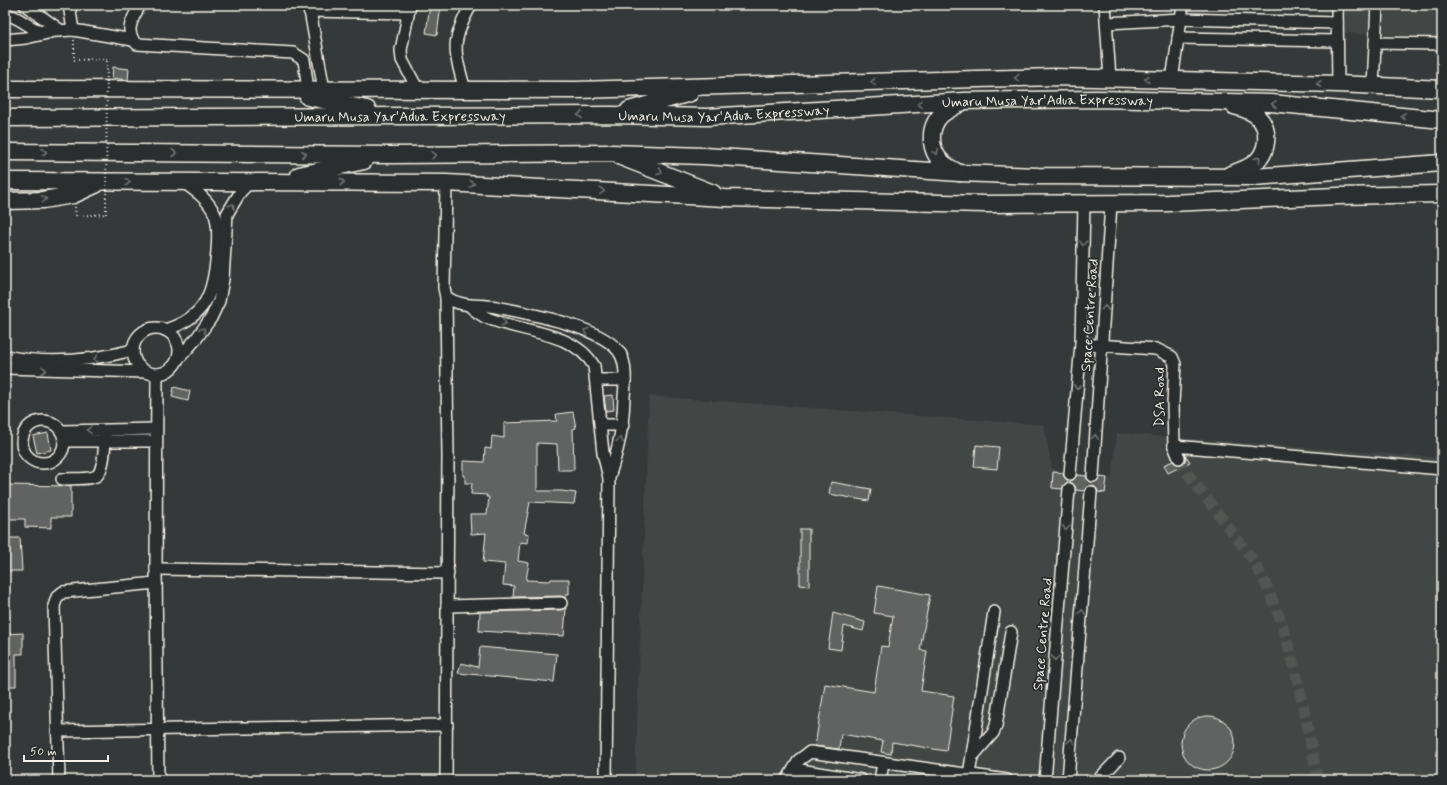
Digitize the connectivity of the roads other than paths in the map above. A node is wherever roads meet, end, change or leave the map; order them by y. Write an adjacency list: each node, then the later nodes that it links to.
1 (25, 5): 16 (street)
2 (69, 5): 15 (street)
3 (140, 5): 19 (street)
4 (471, 5): 33 (street)
5 (1106, 5): 13 (street)
6 (1183, 5): 12 (street)
7 (1337, 5): 14 (street)
8 (1377, 5): 21 (street)
9 (309, 8): 10 (street); 31 (street)
10 (409, 9): 32 (street)
11 (5, 14): 16 (street)
12 (1181, 19): 13 (street); 14 (street); 17 (street)
13 (1107, 23): 23 (street)
14 (1337, 23): 20 (street)
15 (74, 30): 16 (street); 19 (street)
16 (54, 31): 18 (street)
17 (1178, 38): 20 (street); 24 (street)
18 (5, 40)
19 (133, 40): 30 (street)
20 (1337, 41): 25 (street)
21 (1375, 43): 22 (street); 27 (street)
22 (1442, 44)
23 (1110, 79): 24 (highway, Umaru Musa Yar'Adua Expressway, one-way to 23); 26 (highway, Umaru Musa Yar'Adua Expressway, one-way to 26)
24 (1172, 80): 25 (highway, Umaru Musa Yar'Adua Expressway, one-way to 24)
25 (1338, 84): 27 (highway, Umaru Musa Yar'Adua Expressway)
26 (717, 86): 33 (highway, Umaru Musa Yar'Adua Expressway); 37 (highway)
27 (1373, 86): 34 (highway, Umaru Musa Yar'Adua Expressway)
28 (5, 89): 29 (highway, Umaru Musa Yar'Adua Expressway)
29 (273, 90): 30 (highway, Umaru Musa Yar'Adua Expressway); 38 (highway)
30 (308, 90): 31 (highway, Umaru Musa Yar'Adua Expressway)
31 (324, 90): 32 (highway, Umaru Musa Yar'Adua Expressway)
32 (418, 90): 33 (highway, Umaru Musa Yar'Adua Expressway)
33 (465, 90)
34 (1442, 90)
35 (964, 101): 36 (highway, Umaru Musa Yar'Adua Expressway); 37 (highway, Umaru Musa Yar'Adua Expressway, one-way to 37); 45 (highway, one-way to 45)
36 (1223, 102): 40 (highway, Umaru Musa Yar'Adua Expressway, one-way to 36); 46 (highway, one-way to 36)
37 (611, 114): 38 (highway, Umaru Musa Yar'Adua Expressway, one-way to 38)
38 (400, 116): 39 (highway, Umaru Musa Yar'Adua Expressway)
39 (5, 118)
40 (1442, 120)
41 (5, 152): 43 (highway, one-way to 43)
42 (610, 153): 43 (highway, one-way to 42); 45 (highway); 54 (highway, one-way to 54)
43 (393, 155): 51 (highway)
44 (1442, 163): 46 (highway)
45 (960, 173): 46 (highway)
46 (1224, 177)
47 (5, 182): 48 (highway)
48 (102, 182): 49 (highway, one-way to 49); 55 (highway, one-way to 48)
49 (183, 182): 50 (highway); 60 (street)
50 (250, 182): 51 (highway); 65 (street, one-way to 50)
51 (268, 182): 52 (highway, one-way to 52)
52 (446, 183): 54 (highway, one-way to 54); 58 (street)
53 (1442, 194): 57 (highway)
54 (725, 198): 56 (highway)
55 (5, 201)
56 (1084, 204): 57 (highway); 61 (street, Space Centre Road, one-way to 61)
57 (1111, 204): 62 (street, Space Centre Road, one-way to 57)
58 (446, 297): 59 (street); 87 (street)
59 (470, 306): 69 (street, one-way to 69); 70 (street, one-way to 59)
60 (165, 330): 63 (street); 65 (street)
61 (1081, 344): 62 (street, DSA Road); 80 (street, Space Centre Road, one-way to 80)
62 (1102, 346): 77 (street, DSA Road); 81 (street, Space Centre Road, one-way to 62)
63 (134, 350): 64 (street, one-way to 64); 67 (street)
64 (5, 356)
65 (178, 359): 68 (street)
66 (5, 368): 67 (street, one-way to 67)
67 (146, 372): 68 (street)
68 (157, 374): 73 (street)
69 (596, 380): 70 (street); 71 (street)
70 (625, 380): 72 (street)
71 (601, 425): 72 (street); 82 (street)
72 (623, 425): 82 (street, one-way to 72)
73 (156, 429): 74 (street); 76 (street)
74 (105, 430): 75 (street); 75 (street, one-way to 75)
75 (105, 441): 76 (street); 83 (street)
76 (156, 441): 86 (street)
77 (1174, 446): 78 (street, DSA Road); 79 (street)
78 (1179, 458)
79 (1442, 469)
80 (1070, 474)
81 (1093, 476)
82 (609, 478): 105 (street)
83 (62, 479)
84 (1069, 490): 110 (street, Space Centre Road, one-way to 110)
85 (1091, 492): 111 (street, one-way to 85)
86 (156, 569): 87 (street); 88 (street)
87 (448, 573): 90 (street)
88 (156, 583): 94 (street); 95 (street)
89 (561, 604): 90 (street)
90 (447, 606): 93 (street)
91 (994, 612): 96 (street)
92 (1011, 632): 96 (street)
93 (447, 725): 94 (street); 104 (street)
94 (158, 730): 95 (street); 103 (street)
95 (58, 731): 102 (street)
96 (972, 758): 100 (street)
97 (1119, 758): 112 (street)
98 (883, 764): 99 (street); 101 (street); 108 (street)
99 (794, 769): 106 (street); 107 (street)
100 (969, 775): 101 (street); 109 (street)
101 (955, 777)
102 (59, 780)
103 (158, 780)
104 (446, 780)
105 (606, 780)
106 (787, 780)
107 (861, 780)
108 (880, 780)
109 (1007, 780)
110 (1045, 780)
111 (1068, 780)
112 (1098, 780)

